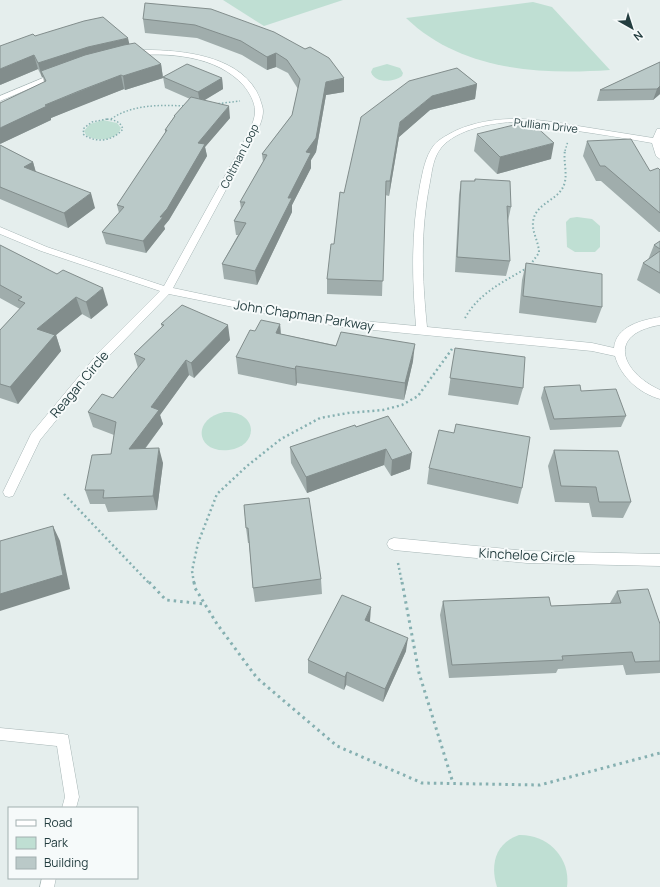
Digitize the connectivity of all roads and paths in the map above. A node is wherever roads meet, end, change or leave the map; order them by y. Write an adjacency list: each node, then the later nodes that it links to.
1 (121, 55): 13 (street, Coltman Loop)
2 (63, 73): 3 (street)
3 (0, 99)
4 (242, 100): 5 (path)
5 (208, 105)
6 (192, 106): 7 (path)
7 (111, 119): 7 (path)
8 (571, 127): 10 (street, Pulliam Drive); 15 (path); 16 (street, Pulliam Drive)
9 (660, 130): 10 (street)
10 (656, 141): 11 (street)
11 (660, 156)
12 (0, 230): 13 (street, John Chapman Parkway)
13 (167, 290): 16 (street, John Chapman Parkway); 20 (street, Reagan Circle)
14 (660, 321): 18 (street)
15 (463, 323)
16 (422, 332): 18 (street, John Chapman Parkway)
17 (452, 348): 24 (path)
18 (619, 353): 19 (street)
19 (660, 395)
20 (9, 492)
21 (64, 494): 24 (path)
22 (394, 544): 23 (street, Kincheloe Circle); 27 (path)
23 (660, 560)
24 (205, 604): 27 (path)
25 (0, 734): 28 (lane)
26 (660, 753): 27 (path)
27 (453, 783)
28 (69, 807)

